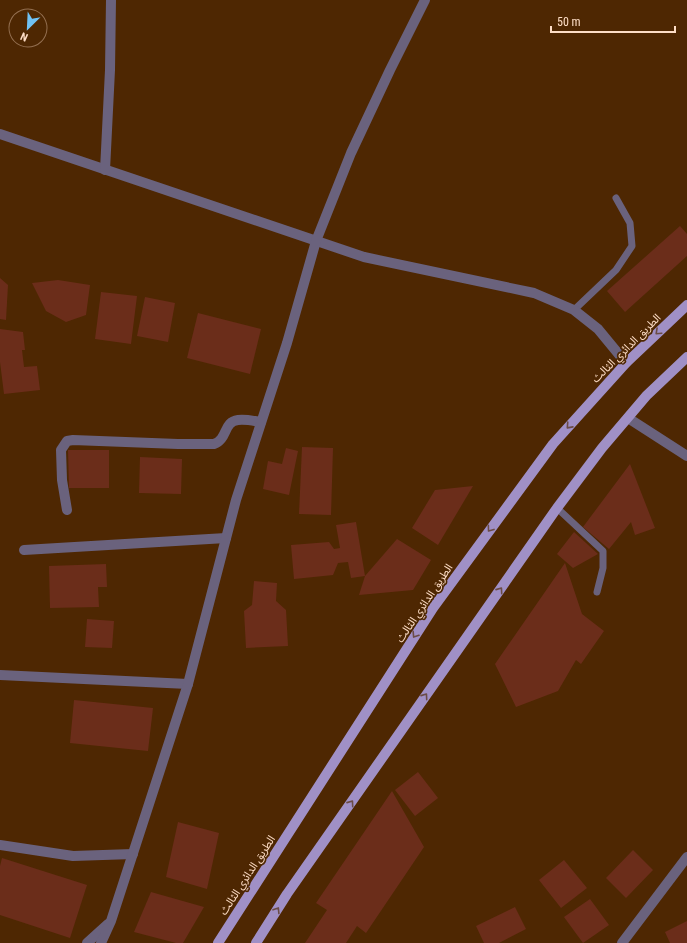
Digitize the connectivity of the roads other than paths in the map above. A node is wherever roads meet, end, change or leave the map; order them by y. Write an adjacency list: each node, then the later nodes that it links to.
1 (111, 0): 4 (street)
2 (425, 0): 6 (street)
3 (0, 134): 4 (street)
4 (105, 170): 6 (street)
5 (616, 198): 8 (lane)
6 (316, 240): 8 (street); 12 (street)
7 (687, 305): 10 (main road, الطريق الدائري الثالث, one-way to 10)
8 (574, 310): 10 (street)
9 (687, 357): 11 (main road)
10 (626, 363): 27 (main road, الطريق الدائري الثالث, one-way to 27)
11 (628, 418): 13 (street); 14 (main road)
12 (261, 422): 15 (street); 16 (street)
13 (687, 456)
14 (557, 508): 18 (lane); 28 (main road, one-way to 14)
15 (67, 510)
16 (226, 538): 17 (street); 20 (street)
17 (24, 550)
18 (597, 592)
19 (0, 675): 20 (street)
20 (188, 684): 22 (street)
21 (0, 845): 22 (street)
22 (133, 854): 24 (street)
23 (687, 858): 29 (street)
24 (111, 921): 25 (street); 26 (street)
25 (87, 943)
26 (102, 943)
27 (218, 943)
28 (256, 943)
29 (622, 943)

